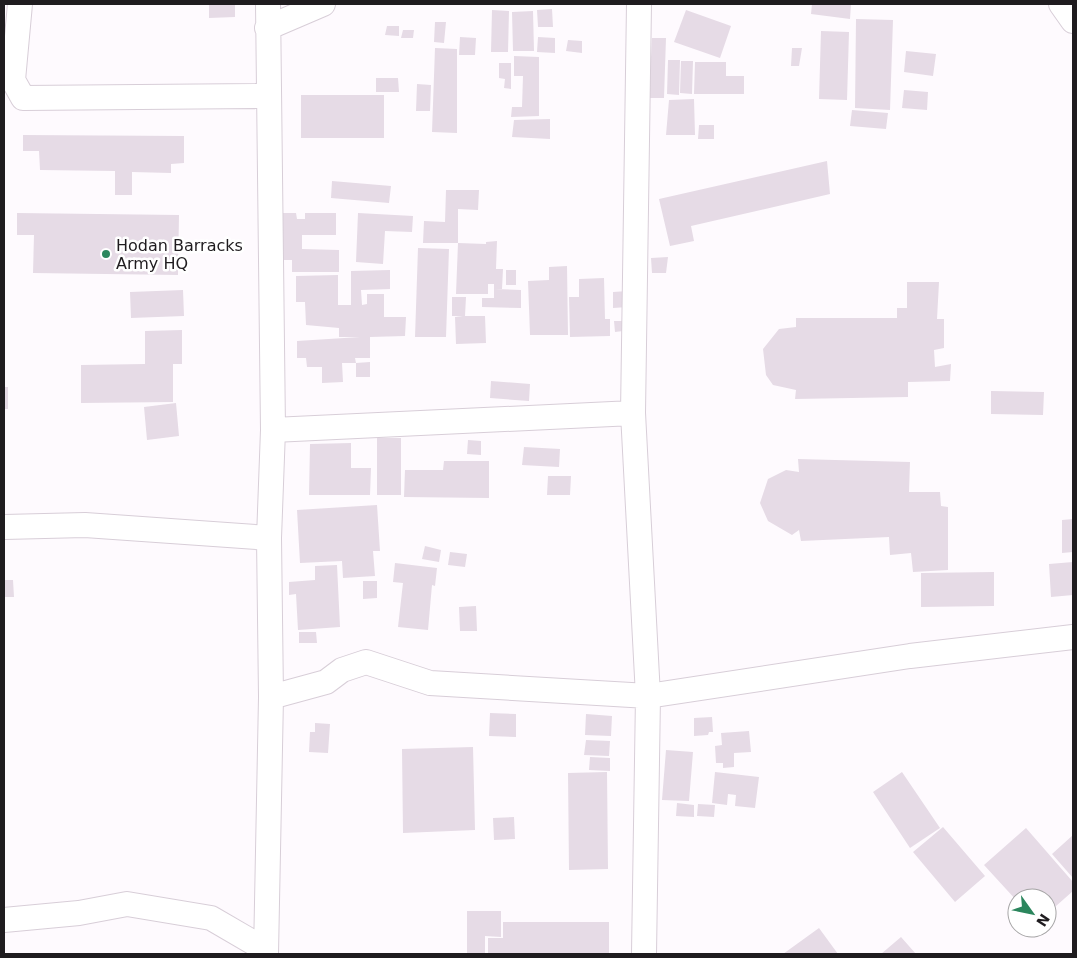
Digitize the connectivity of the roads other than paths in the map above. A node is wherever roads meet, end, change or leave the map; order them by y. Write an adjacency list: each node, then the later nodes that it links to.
1 (20, 4): 8 (street)
2 (268, 4): 7 (street)
3 (323, 4): 7 (street)
4 (639, 4): 9 (street)
5 (1061, 4): 6 (street)
6 (1073, 21)
7 (267, 28): 8 (street)
8 (267, 96): 10 (street)
9 (633, 413): 10 (street); 14 (street)
10 (273, 430): 12 (street)
11 (4, 527): 12 (street)
12 (269, 538): 15 (street)
13 (1073, 637): 14 (street)
14 (648, 696): 15 (street); 18 (street)
15 (271, 697): 17 (street)
16 (4, 920): 17 (street)
17 (266, 952)
18 (644, 954)

